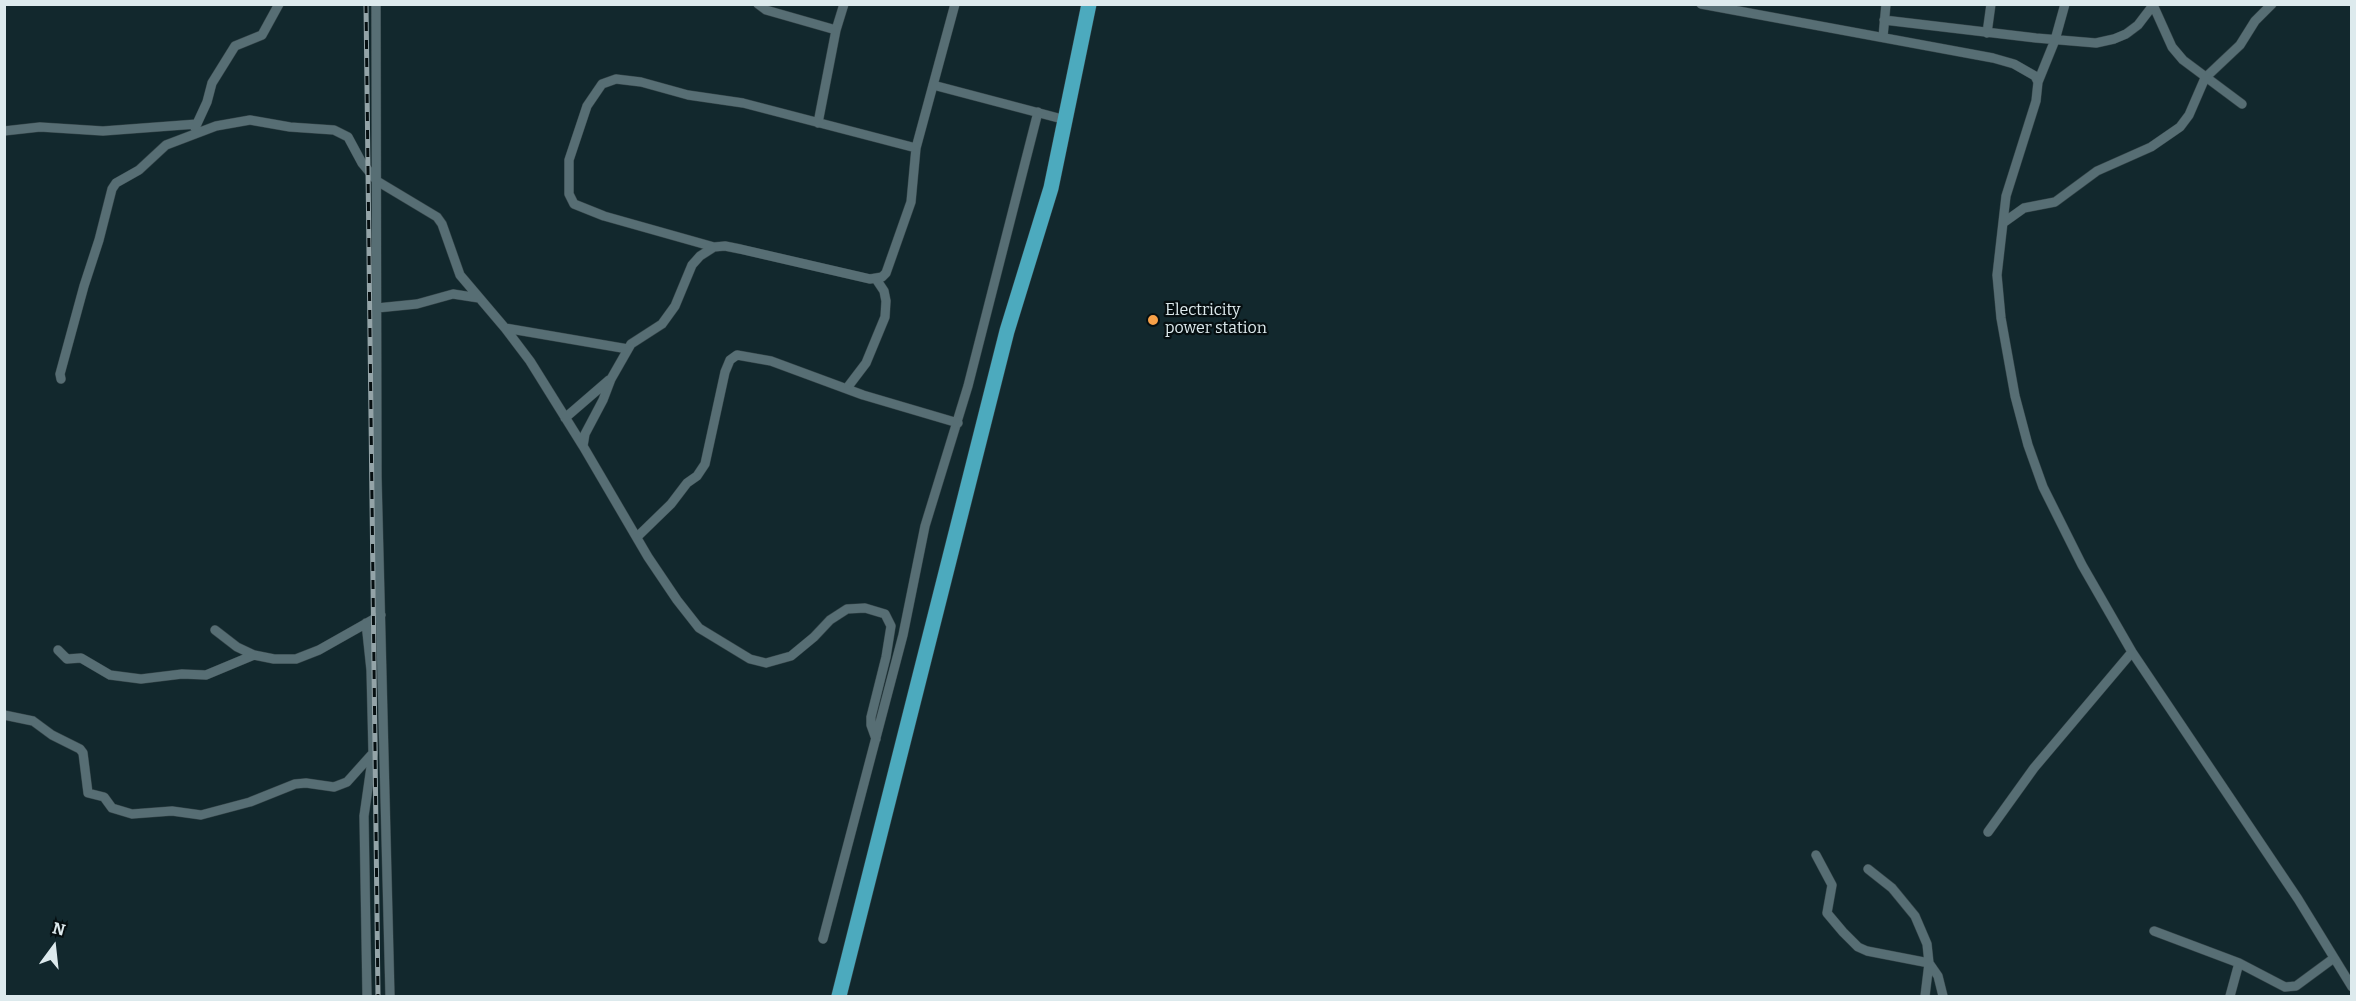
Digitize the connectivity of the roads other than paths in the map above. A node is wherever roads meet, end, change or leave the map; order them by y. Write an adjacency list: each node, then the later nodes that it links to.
1 (279, 4): 25 (street)
2 (376, 4): 28 (street)
3 (758, 4): 14 (street)
4 (844, 4): 14 (street)
5 (955, 4): 20 (street)
6 (1089, 4): 23 (highway)
7 (1701, 4): 16 (street)
8 (1886, 4): 13 (street)
9 (1991, 4): 15 (street)
10 (2065, 4): 17 (street)
11 (2272, 4): 18 (street)
12 (2154, 5): 17 (street); 18 (street)
13 (1884, 20): 15 (street); 16 (street)
14 (836, 30): 24 (street)
15 (1987, 33): 17 (street)
16 (1883, 37): 19 (street)
17 (2055, 40): 19 (street)
18 (2205, 78): 21 (street); 29 (street)
19 (2038, 82): 29 (street)
20 (933, 85): 22 (street); 27 (street)
21 (2242, 104)
22 (1038, 112): 23 (street); 40 (street)
23 (1066, 120): 63 (highway)
24 (818, 123): 27 (street); 30 (street)
25 (195, 128): 26 (street); 28 (street); 36 (street)
26 (4, 132)
27 (916, 148): 31 (street)
28 (377, 181): 32 (street); 33 (street)
29 (2003, 222): 47 (street)
30 (714, 247): 31 (street); 35 (street)
31 (876, 279): 38 (street)
32 (479, 298): 33 (street); 34 (street)
33 (377, 308): 43 (street)
34 (505, 328): 35 (street); 39 (street)
35 (628, 349): 37 (street)
36 (61, 379)
37 (611, 379): 39 (street); 41 (street)
38 (847, 388): 40 (street); 42 (street)
39 (566, 418): 41 (street)
40 (958, 423): 50 (street)
41 (583, 446): 42 (street)
42 (637, 537): 50 (street)
43 (381, 615): 44 (street); 62 (street)
44 (366, 623): 48 (street); 51 (street)
45 (215, 630): 48 (street)
46 (58, 650): 48 (street)
47 (2132, 652): 52 (street); 57 (street)
48 (254, 655)
49 (4, 715): 51 (street)
50 (876, 739): 56 (street)
51 (374, 753): 61 (street)
52 (1988, 832)
53 (1816, 855): 58 (street)
54 (1868, 868): 58 (street)
55 (2154, 931): 59 (street)
56 (824, 939)
57 (2334, 958): 59 (street); 60 (street)
58 (1929, 963): 64 (street); 65 (street)
59 (2239, 963): 66 (street)
60 (2352, 987)
61 (367, 996)
62 (390, 996)
63 (839, 996)
64 (1925, 996)
65 (1943, 996)
66 (2230, 996)

